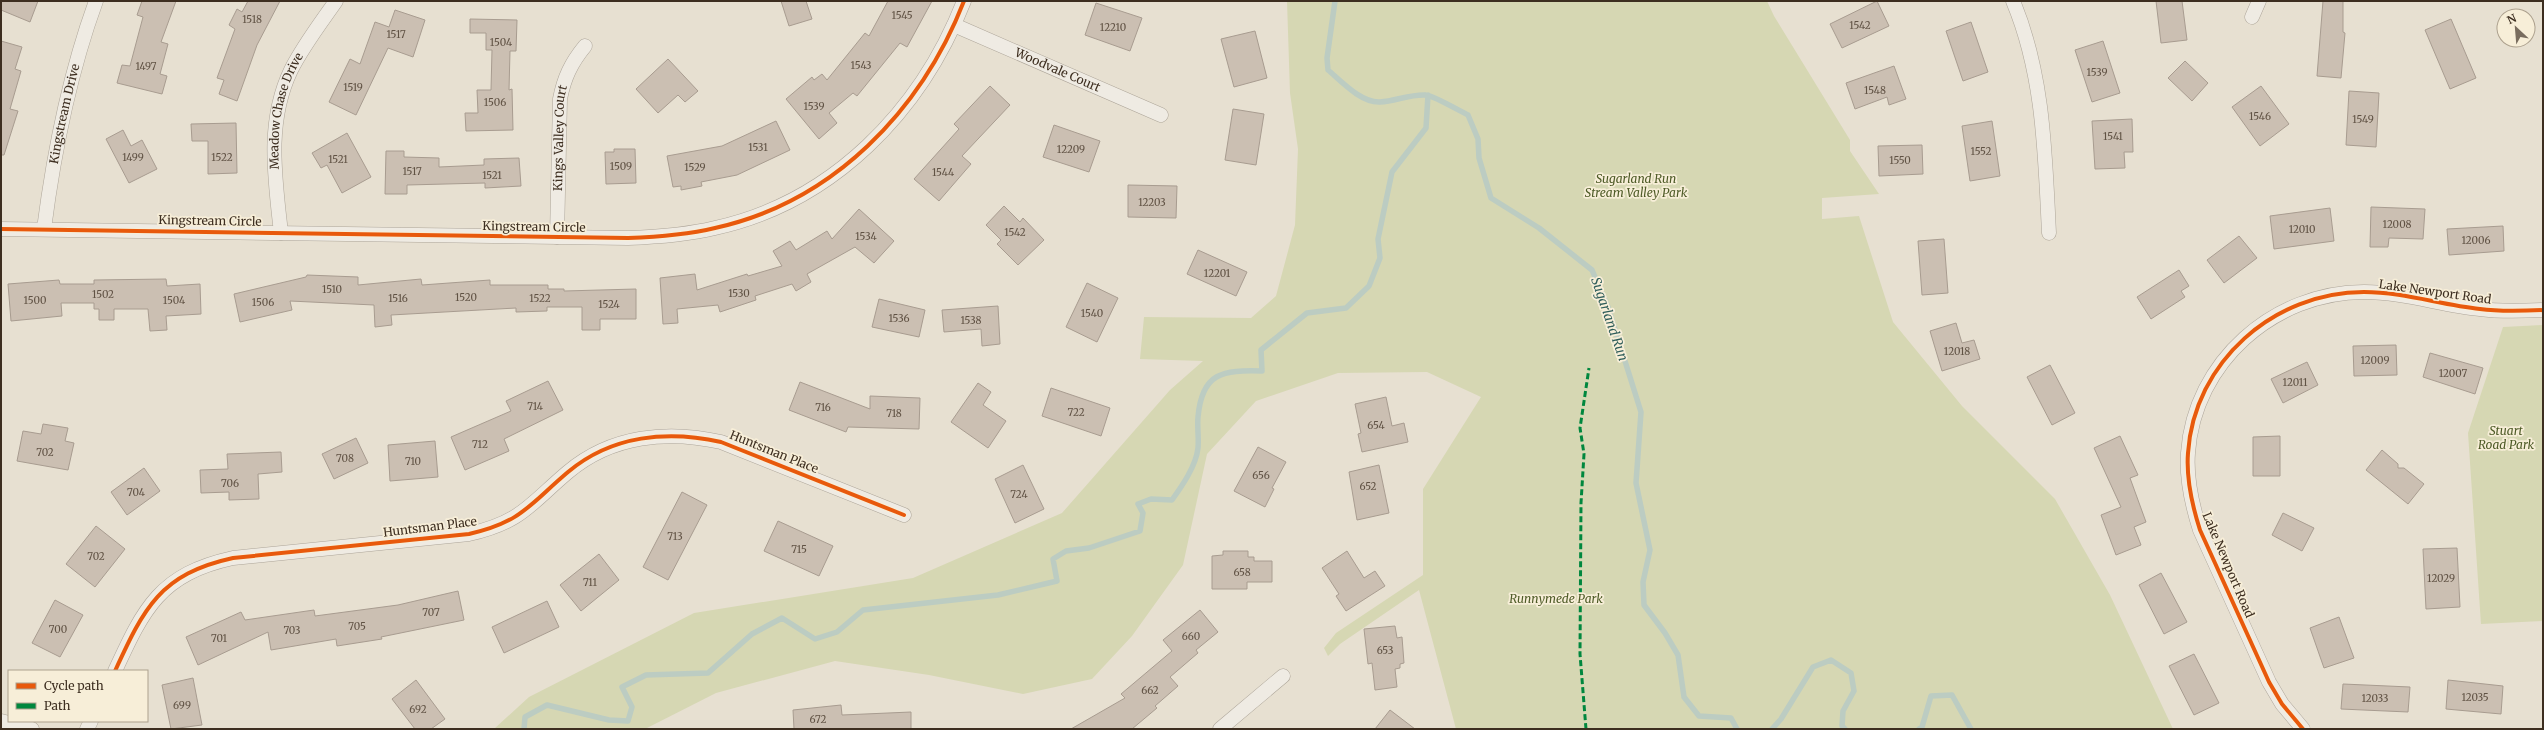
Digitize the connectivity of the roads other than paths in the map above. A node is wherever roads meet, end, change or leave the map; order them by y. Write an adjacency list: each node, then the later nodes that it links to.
1 (96, 1): 11 (street, Kingstream Drive)
2 (336, 1): 12 (street, Meadow Chase Drive)
3 (964, 1): 7 (street, Kingstream Circle)
4 (2013, 1): 13 (street)
5 (2259, 1): 6 (street)
6 (2252, 17)
7 (954, 25): 9 (street, Woodvale Court); 14 (street, Kingstream Circle)
8 (585, 46): 14 (street, Kings Valley Court)
9 (1161, 115)
10 (1, 229): 11 (street, Kingstream Circle)
11 (44, 229): 12 (street, Kingstream Circle)
12 (281, 233): 14 (street, Kingstream Circle)
13 (2049, 233)
14 (557, 237)
15 (2543, 310): 22 (street, Lake Newport Road)
16 (904, 515): 17 (street, Huntsman Place)
17 (115, 670)
18 (1283, 676): 21 (street)
19 (1, 720): 20 (street)
20 (32, 729)
21 (1220, 729)
22 (2303, 729)

